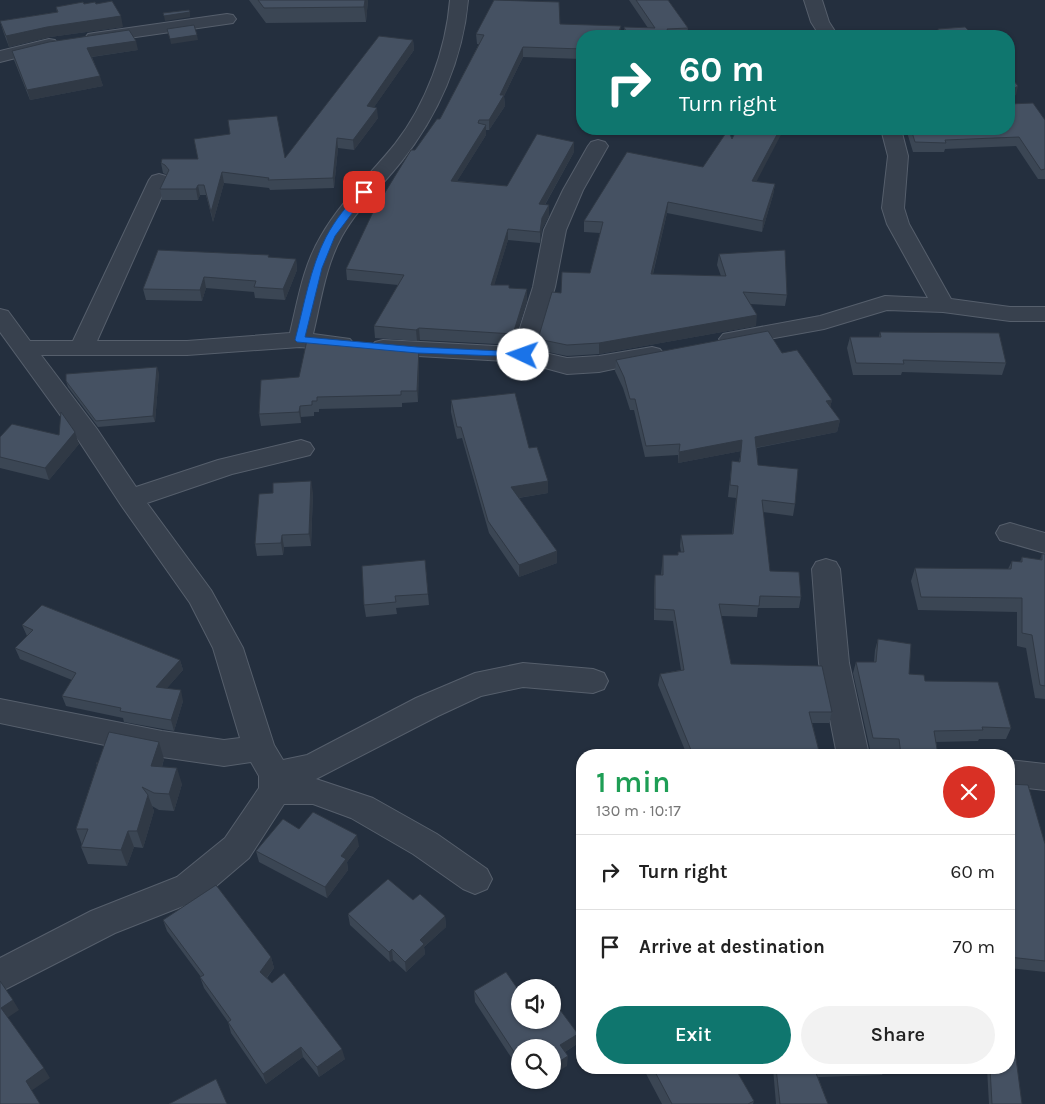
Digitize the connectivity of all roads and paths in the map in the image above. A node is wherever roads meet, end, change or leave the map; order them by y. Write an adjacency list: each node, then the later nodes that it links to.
1 (459, 0): 12 (street)
2 (813, 0): 4 (street)
3 (227, 19): 5 (street)
4 (825, 30)
5 (0, 57)
6 (893, 135): 9 (street)
7 (598, 146): 17 (street)
8 (159, 180): 14 (street)
9 (943, 305): 10 (street); 13 (street)
10 (1045, 314)
11 (0, 316): 15 (street)
12 (300, 340): 14 (street); 17 (street)
13 (711, 342)
14 (82, 347): 15 (street)
15 (24, 348): 19 (street)
16 (674, 349): 17 (street)
17 (523, 355)
18 (301, 449): 19 (street)
19 (130, 499): 25 (street)
20 (1010, 533): 21 (street)
21 (1045, 543)
22 (826, 569): 26 (street)
23 (593, 681): 29 (street)
24 (0, 711): 25 (street)
25 (259, 748): 29 (street)
26 (851, 749)
27 (1015, 774): 28 (street)
28 (1045, 776)
29 (275, 782): 30 (street); 31 (street)
30 (475, 879)
31 (0, 976)

